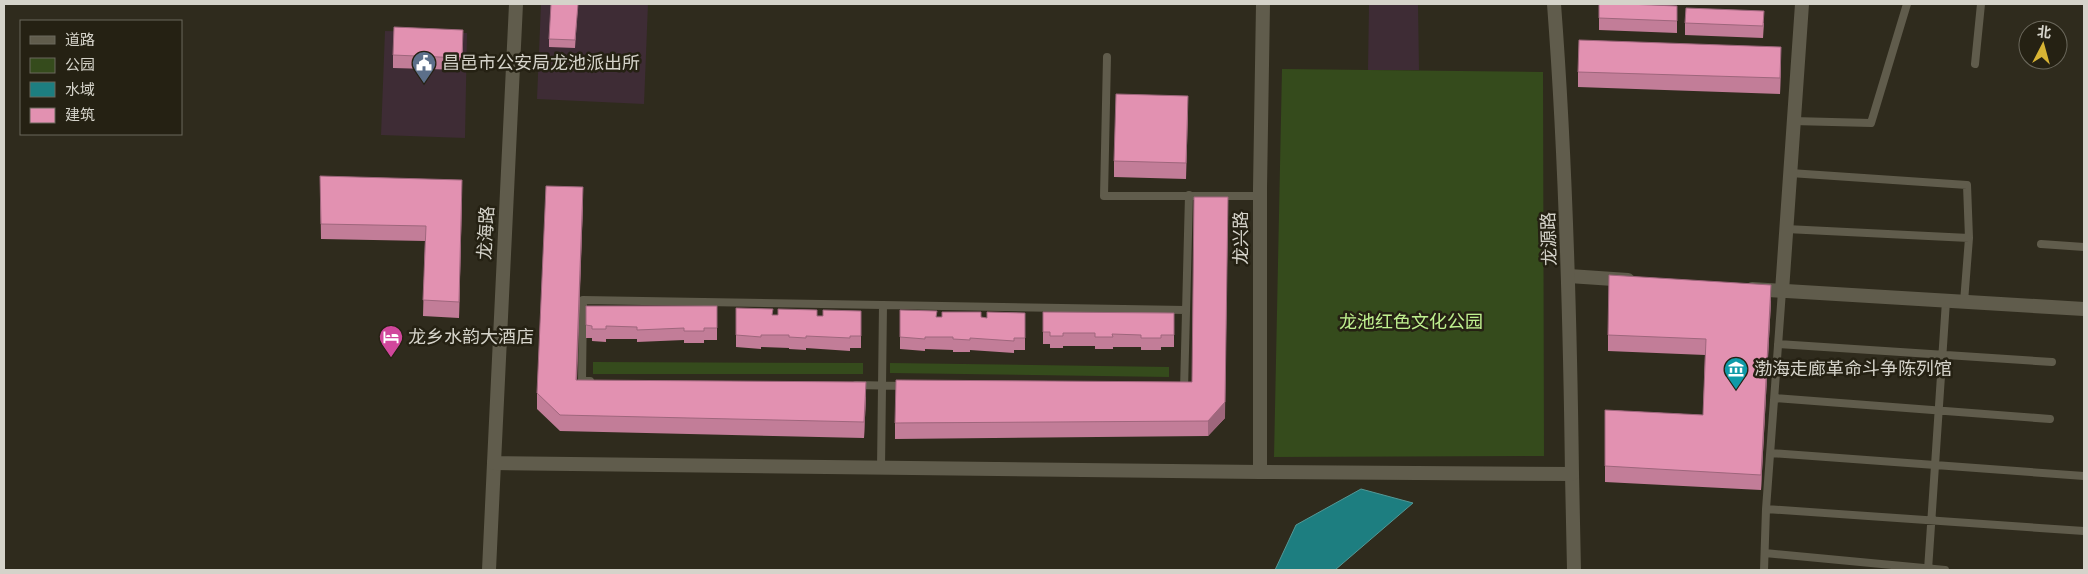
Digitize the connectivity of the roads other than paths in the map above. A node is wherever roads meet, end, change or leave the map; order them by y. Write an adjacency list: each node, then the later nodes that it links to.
1 (516, 4): 38 (street, 龙海路)
2 (1263, 4): 12 (street, 龙兴路)
3 (1554, 4): 17 (street, 龙源路)
4 (1802, 4): 9 (street)
5 (1907, 4): 9 (lane)
6 (1981, 4): 8 (lane)
7 (1106, 57): 11 (lane)
8 (1975, 64)
9 (1794, 121): 10 (street)
10 (1790, 173): 13 (street); 14 (lane)
11 (1189, 195): 12 (lane); 25 (lane)
12 (1260, 196): 41 (street, 龙兴路)
13 (1786, 229): 14 (lane); 20 (street)
14 (1969, 238): 22 (lane)
15 (2041, 244): 16 (lane)
16 (2084, 247)
17 (1569, 276): 18 (street); 42 (street, 龙源路)
18 (1646, 282)
19 (1743, 288): 20 (street)
20 (1782, 291): 21 (street); 26 (lane)
21 (1946, 301): 22 (street); 27 (lane)
22 (1964, 302): 24 (street)
23 (883, 305): 25 (lane); 29 (lane); 31 (lane)
24 (2084, 309)
25 (1185, 310): 33 (lane)
26 (1778, 344): 27 (lane); 34 (lane)
27 (1943, 355): 28 (lane); 35 (lane)
28 (2052, 362)
29 (601, 381)
30 (843, 385): 31 (lane)
31 (882, 385): 32 (lane); 40 (lane)
32 (911, 386)
33 (1174, 390)
34 (1775, 398): 35 (lane); 37 (lane)
35 (1939, 410): 36 (lane); 39 (lane)
36 (2050, 419)
37 (1771, 453): 39 (lane); 44 (lane)
38 (494, 463): 40 (street); 49 (street, 龙海路)
39 (1935, 465): 43 (lane); 45 (lane)
40 (881, 468): 41 (street)
41 (1260, 472): 42 (street)
42 (1572, 474): 50 (street, 龙源路)
43 (2084, 476)
44 (1766, 509): 45 (lane); 47 (lane)
45 (1932, 520): 46 (lane); 48 (lane)
46 (2084, 531)
47 (1765, 553): 48 (lane); 51 (lane)
48 (1928, 569): 52 (lane)
49 (489, 570)
50 (1574, 570)
51 (1764, 570)
52 (1945, 570)

